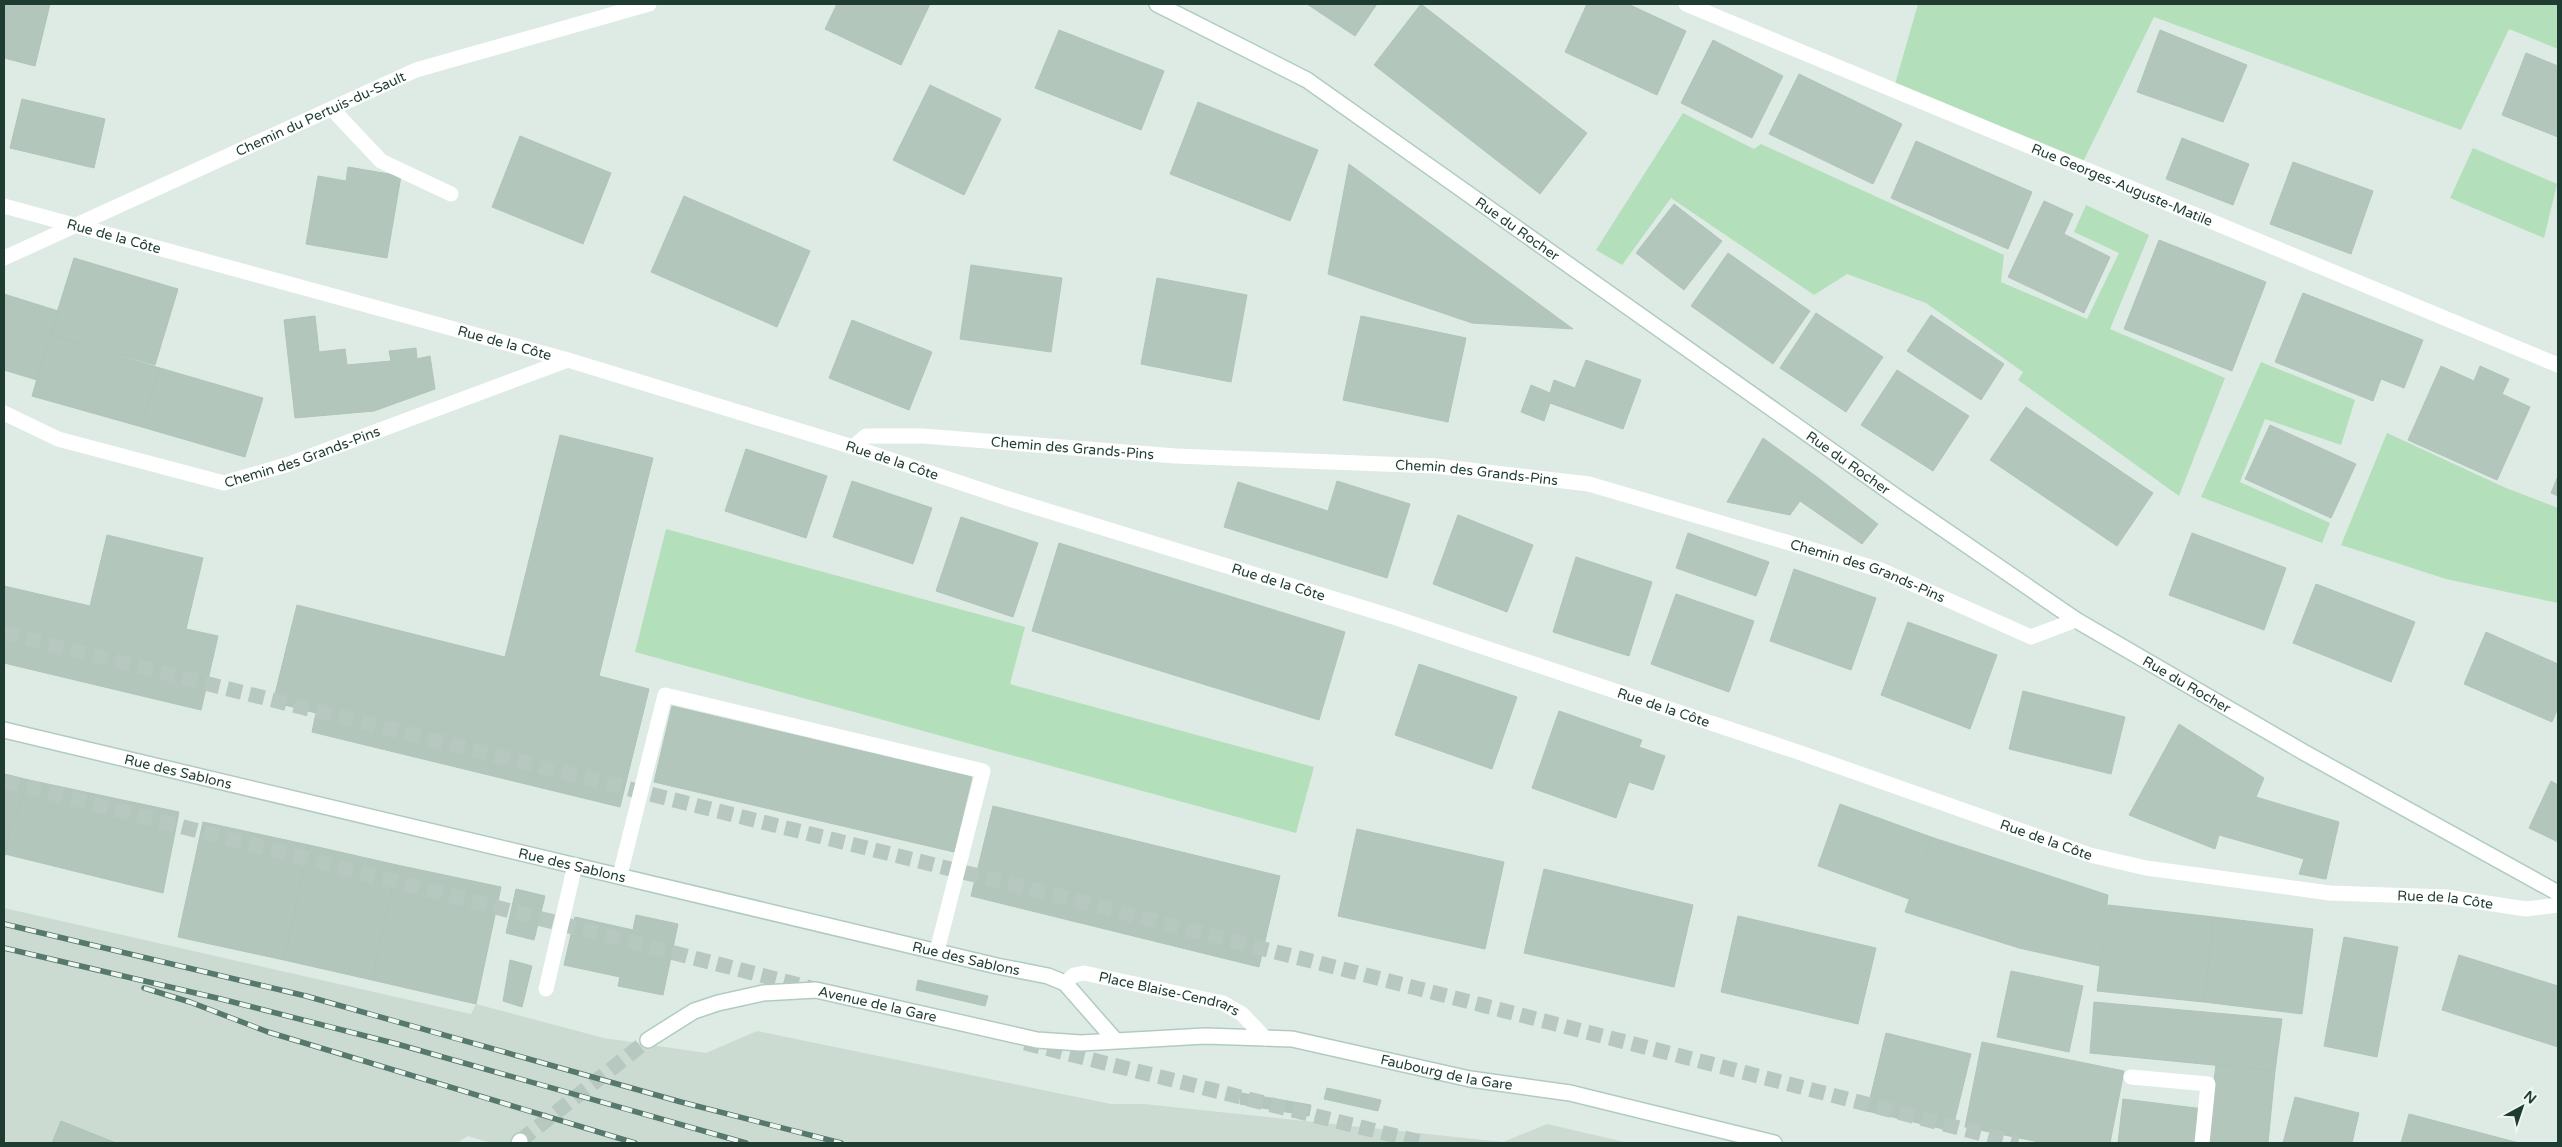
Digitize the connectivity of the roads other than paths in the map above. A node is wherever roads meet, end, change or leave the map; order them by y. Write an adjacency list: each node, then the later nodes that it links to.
1 (650, 4): 4 (street, Chemin du Pertuis-du-Sault)
2 (1157, 4): 13 (street, Rue du Rocher)
3 (1686, 4): 10 (street, Rue Georges-Auguste-Matile)
4 (333, 110): 5 (street); 7 (street, Chemin du Pertuis-du-Sault)
5 (451, 194)
6 (4, 206): 7 (street, Rue de la Côte)
7 (76, 226): 8 (street, Chemin du Pertuis-du-Sault); 9 (street, Rue de la Côte)
8 (4, 258)
9 (568, 360): 11 (street, Chemin des Grands-Pins); 12 (street, Rue de la Côte)
10 (2558, 365)
11 (4, 413)
12 (853, 447): 13 (street, Chemin des Grands-Pins); 18 (street, Rue de la Côte)
13 (2076, 620): 17 (street, Rue du Rocher)
14 (4, 730): 15 (street, Rue des Sablons)
15 (575, 865): 16 (street, Rue des Sablons); 21 (street)
16 (620, 875): 19 (street, Rue des Sablons); 19 (street)
17 (2558, 893)
18 (2558, 905)
19 (936, 951): 20 (street, Rue des Sablons)
20 (1065, 983): 22 (street, Place Blaise-Cendrars); 24 (street, Rue des Sablons)
21 (546, 989)
22 (1265, 1038): 24 (street, Faubourg de la Gare); 26 (street, Faubourg de la Gare)
23 (648, 1040): 24 (street, Avenue de la Gare)
24 (1115, 1040)
25 (2131, 1076): 27 (street)
26 (1774, 1143)
27 (2202, 1143)

